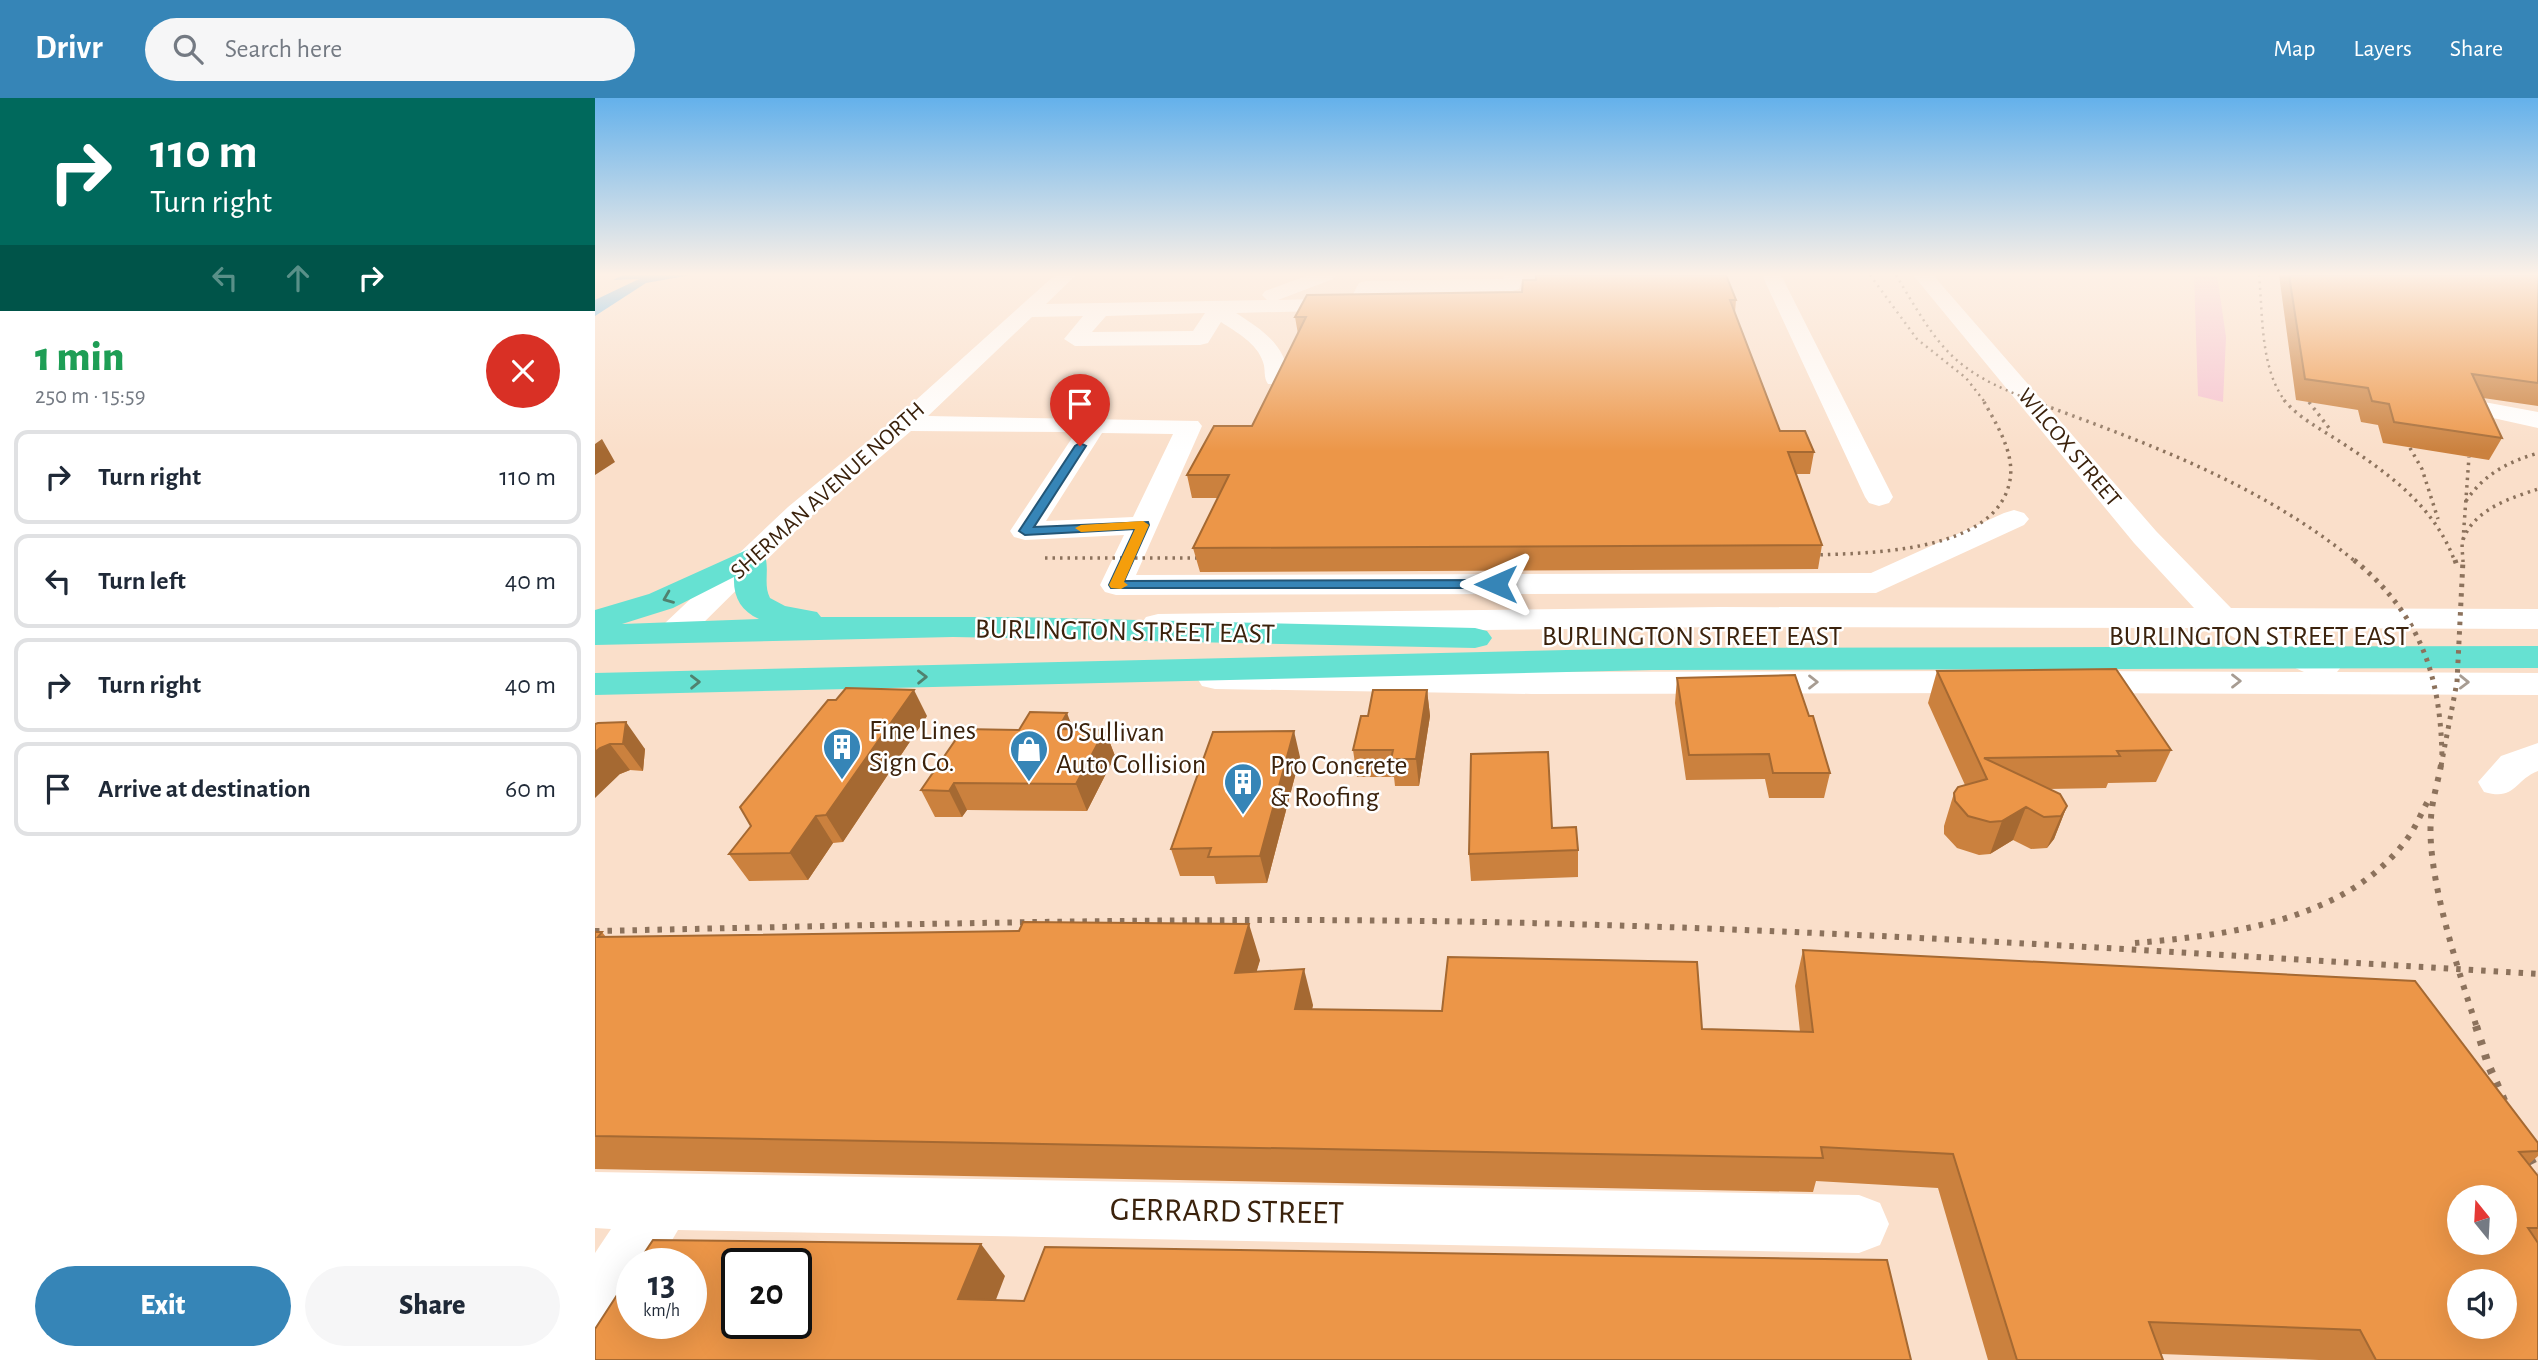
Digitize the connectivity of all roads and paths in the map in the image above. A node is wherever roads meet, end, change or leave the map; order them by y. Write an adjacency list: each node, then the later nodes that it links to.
1 (1002, 334): 14 (street, SHERMAN AVENUE NORTH)
2 (1079, 334): 10 (street)
3 (1122, 334): 10 (street)
4 (1163, 334): 9 (street)
5 (1202, 334): 9 (street)
6 (1248, 334): 11 (street)
7 (1800, 334): 16 (street)
8 (1973, 334): 20 (street, WILCOX STREET)
9 (1160, 338): 10 (street)
10 (1118, 339)
11 (1276, 379)
12 (2484, 409): 13 (street)
13 (2538, 420)
14 (905, 423): 15 (street); 19 (street, SHERMAN AVENUE NORTH)
15 (1094, 425): 18 (street); 18 (street)
16 (1879, 497)
17 (2014, 519): 18 (street)
18 (1143, 525)
19 (751, 557): 24 (main road, one-way to 24); 25 (main road); 27 (street, SHERMAN AVENUE NORTH)
20 (2176, 569): 21 (street); 22 (street, WILCOX STREET)
21 (2123, 617): 22 (street); 26 (street)
22 (2220, 617): 23 (street); 33 (street); 34 (street)
23 (2538, 620)
24 (595, 621)
25 (877, 628): 26 (main road, BURLINGTON STREET EAST); 27 (main road, BURLINGTON STREET EAST)
26 (1072, 628): 30 (main road, BURLINGTON STREET EAST)
27 (676, 631): 28 (main road, BURLINGTON STREET EAST); 35 (main road, SHERMAN AVENUE NORTH)
28 (595, 635)
29 (2538, 636): 30 (main road, BURLINGTON STREET EAST)
30 (1905, 647): 31 (main road, BURLINGTON STREET EAST); 32 (main road, BURLINGTON STREET EAST)
31 (2538, 657)
32 (1010, 675): 34 (street, BURLINGTON STREET EAST, one-way to 34); 35 (main road, BURLINGTON STREET EAST, one-way to 32)
33 (2369, 681): 34 (street, BURLINGTON STREET EAST, one-way to 33); 36 (street, BURLINGTON STREET EAST, one-way to 36)
34 (2165, 682)
35 (611, 683): 37 (main road, SHERMAN AVENUE NORTH)
36 (2538, 684)
37 (595, 713)
38 (2538, 756): 39 (street)
39 (2498, 782)
40 (595, 1200): 41 (street, GERRARD STREET)
41 (663, 1201): 42 (street, GERRARD STREET); 43 (street)
42 (1859, 1224)
43 (595, 1309)

